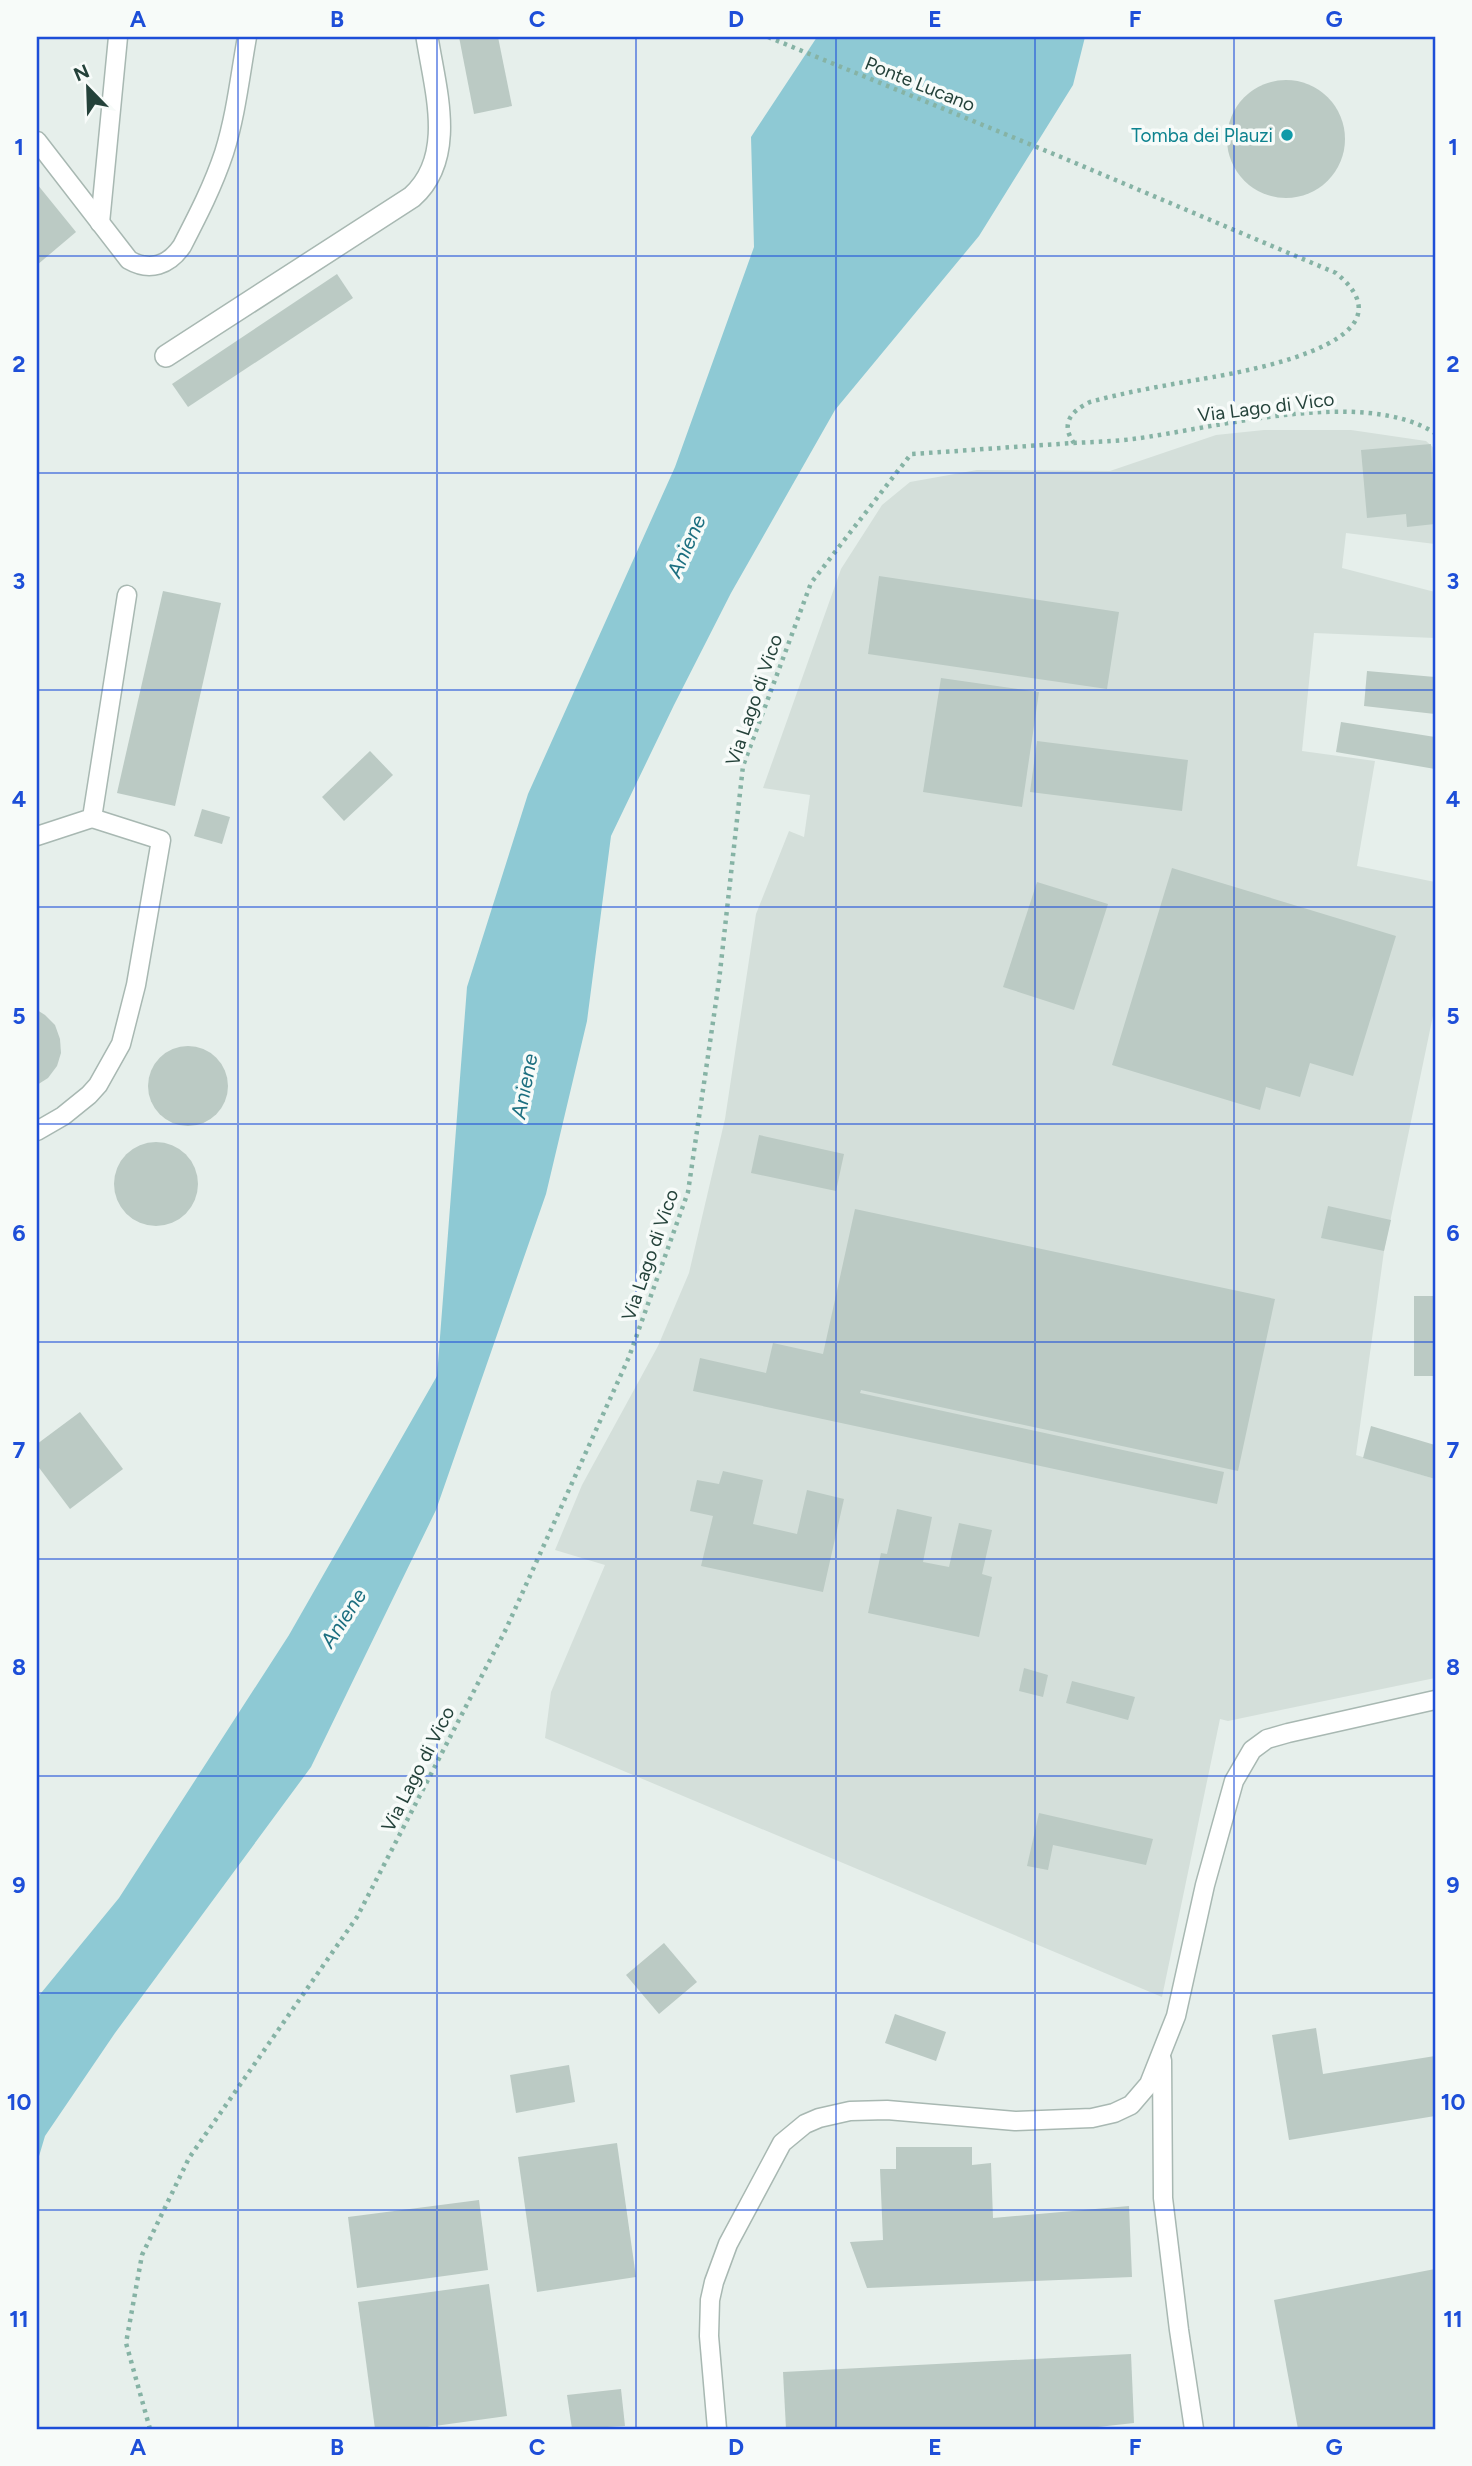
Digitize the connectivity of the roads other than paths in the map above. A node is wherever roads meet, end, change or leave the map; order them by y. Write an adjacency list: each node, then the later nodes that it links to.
1 (118, 37): 5 (lane)
2 (247, 37): 5 (lane)
3 (427, 37): 6 (street)
4 (37, 141): 5 (lane)
5 (100, 223)
6 (166, 356)
7 (128, 595): 8 (lane)
8 (92, 818): 9 (lane); 10 (lane)
9 (37, 836)
10 (37, 1130)
11 (1435, 1700): 12 (lane)
12 (1162, 2053): 13 (lane); 14 (lane)
13 (717, 2429)
14 (1194, 2429)

